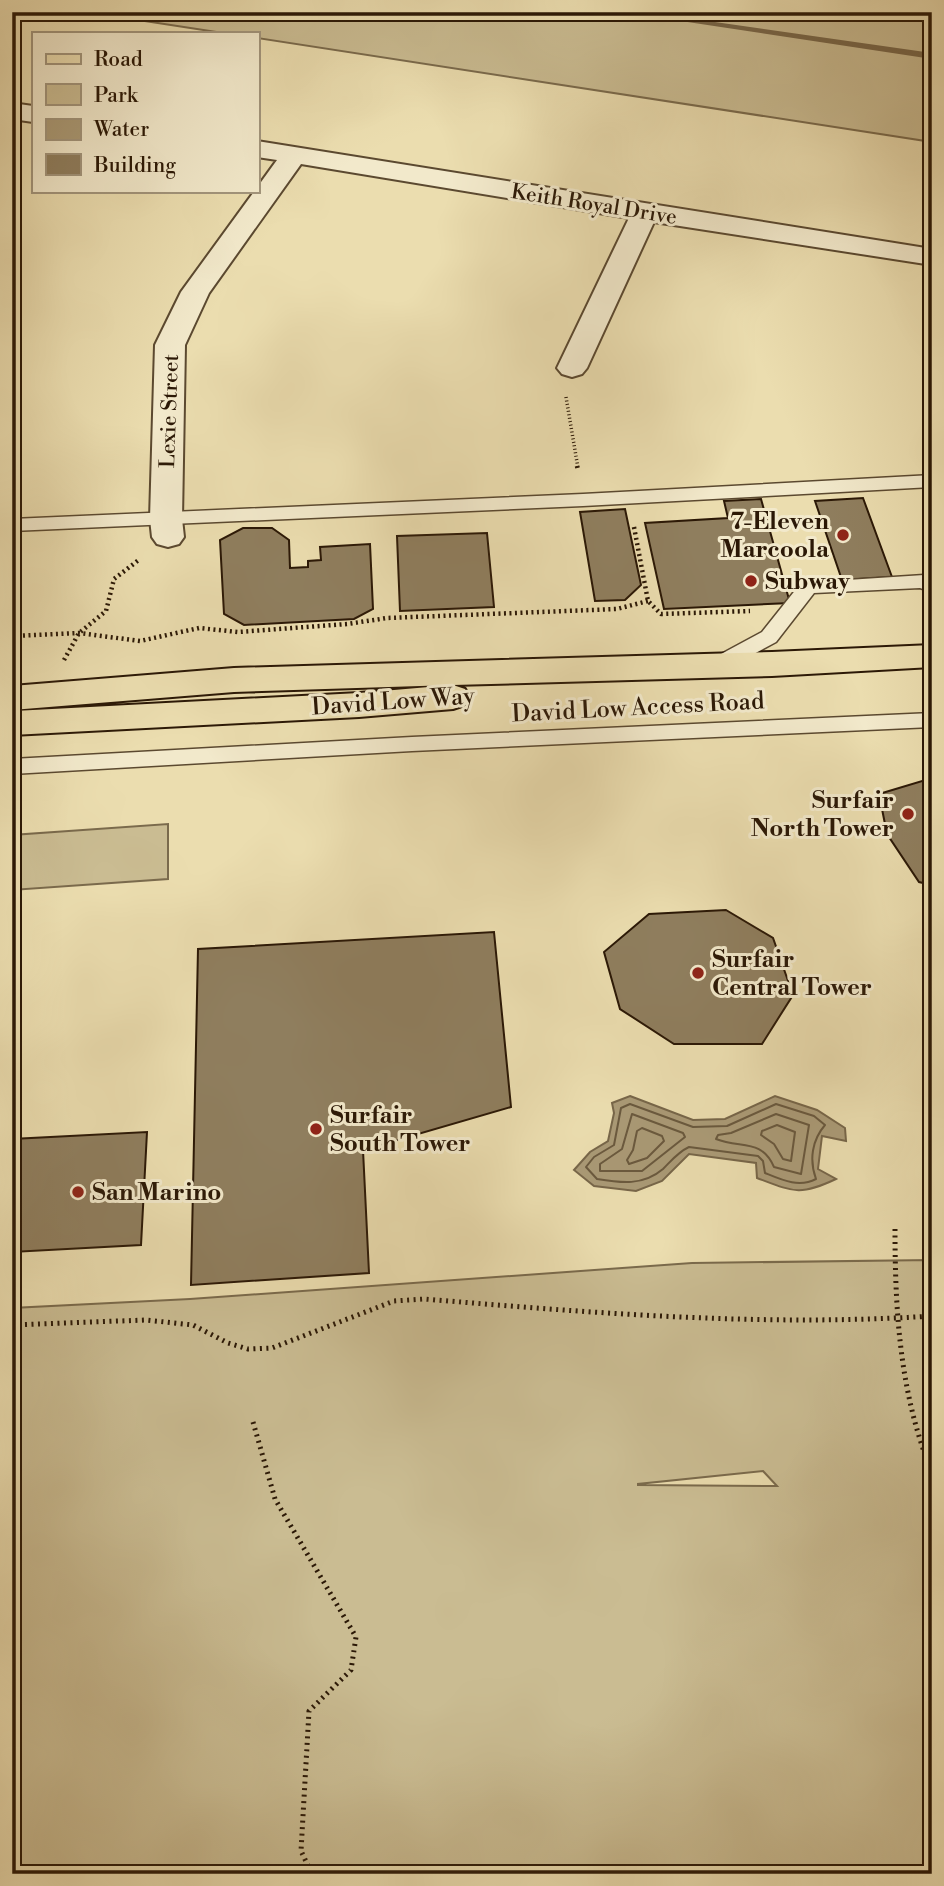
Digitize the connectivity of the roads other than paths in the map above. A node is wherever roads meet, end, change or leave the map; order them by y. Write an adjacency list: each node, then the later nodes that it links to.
1 (12, 111): 2 (street)
2 (32, 114)
3 (259, 149): 4 (street, Keith Royal Drive)
4 (294, 155): 5 (street, Keith Royal Drive); 10 (street, Lexie Street)
5 (645, 213): 6 (street, Keith Royal Drive); 7 (street)
6 (932, 257)
7 (572, 368)
8 (932, 481): 10 (lane)
9 (12, 525): 10 (lane)
10 (167, 528)
11 (932, 586): 14 (lane)
12 (932, 656): 13 (main road, David Low Way)
13 (772, 664): 14 (main road, David Low Way); 17 (main road, David Low Way)
14 (717, 665): 15 (main road, David Low Way)
15 (12, 698)
16 (932, 720): 18 (lane, David Low Access Road)
17 (12, 723)
18 (12, 767)

